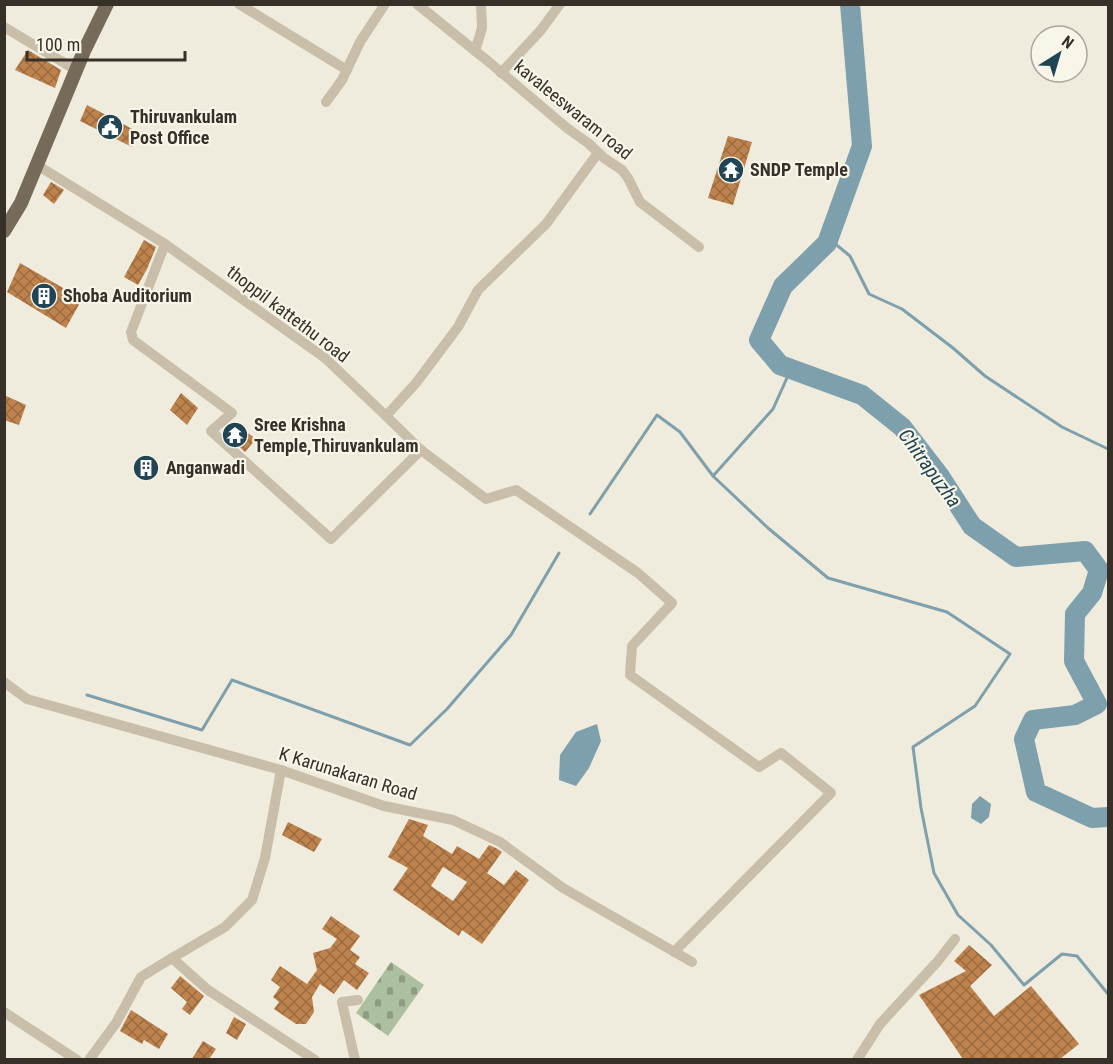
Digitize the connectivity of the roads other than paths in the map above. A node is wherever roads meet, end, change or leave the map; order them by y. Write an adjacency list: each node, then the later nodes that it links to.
1 (107, 4): 9 (main road)
2 (239, 4): 10 (street)
3 (385, 4): 10 (street)
4 (417, 4): 8 (street, kavaleeswaram road)
5 (482, 4): 8 (street)
6 (560, 4): 11 (street)
7 (4, 27): 9 (street)
8 (475, 51): 11 (street, kavaleeswaram road)
9 (76, 70): 14 (main road)
10 (347, 70): 12 (street)
11 (501, 73): 13 (street, kavaleeswaram road)
12 (326, 102)
13 (598, 153): 17 (street, kavaleeswaram road); 18 (street)
14 (37, 165): 15 (main road); 16 (street, thoppil kattethu road)
15 (4, 231)
16 (165, 244): 18 (street, thoppil kattethu road); 19 (street)
17 (699, 247)
18 (386, 416): 19 (street, thoppil kattethu road)
19 (421, 450): 23 (street, thoppil kattethu road)
20 (4, 682): 21 (street, K Karunakaran Road)
21 (280, 770): 23 (street, K Karunakaran Road); 24 (street)
22 (955, 939): 32 (street)
23 (674, 952): 25 (street, K Karunakaran Road)
24 (172, 958): 29 (street); 30 (street)
25 (692, 962)
26 (358, 1000): 31 (street)
27 (4, 1012): 28 (street)
28 (77, 1059)
29 (89, 1059)
30 (315, 1059)
31 (355, 1059)
32 (857, 1059)

